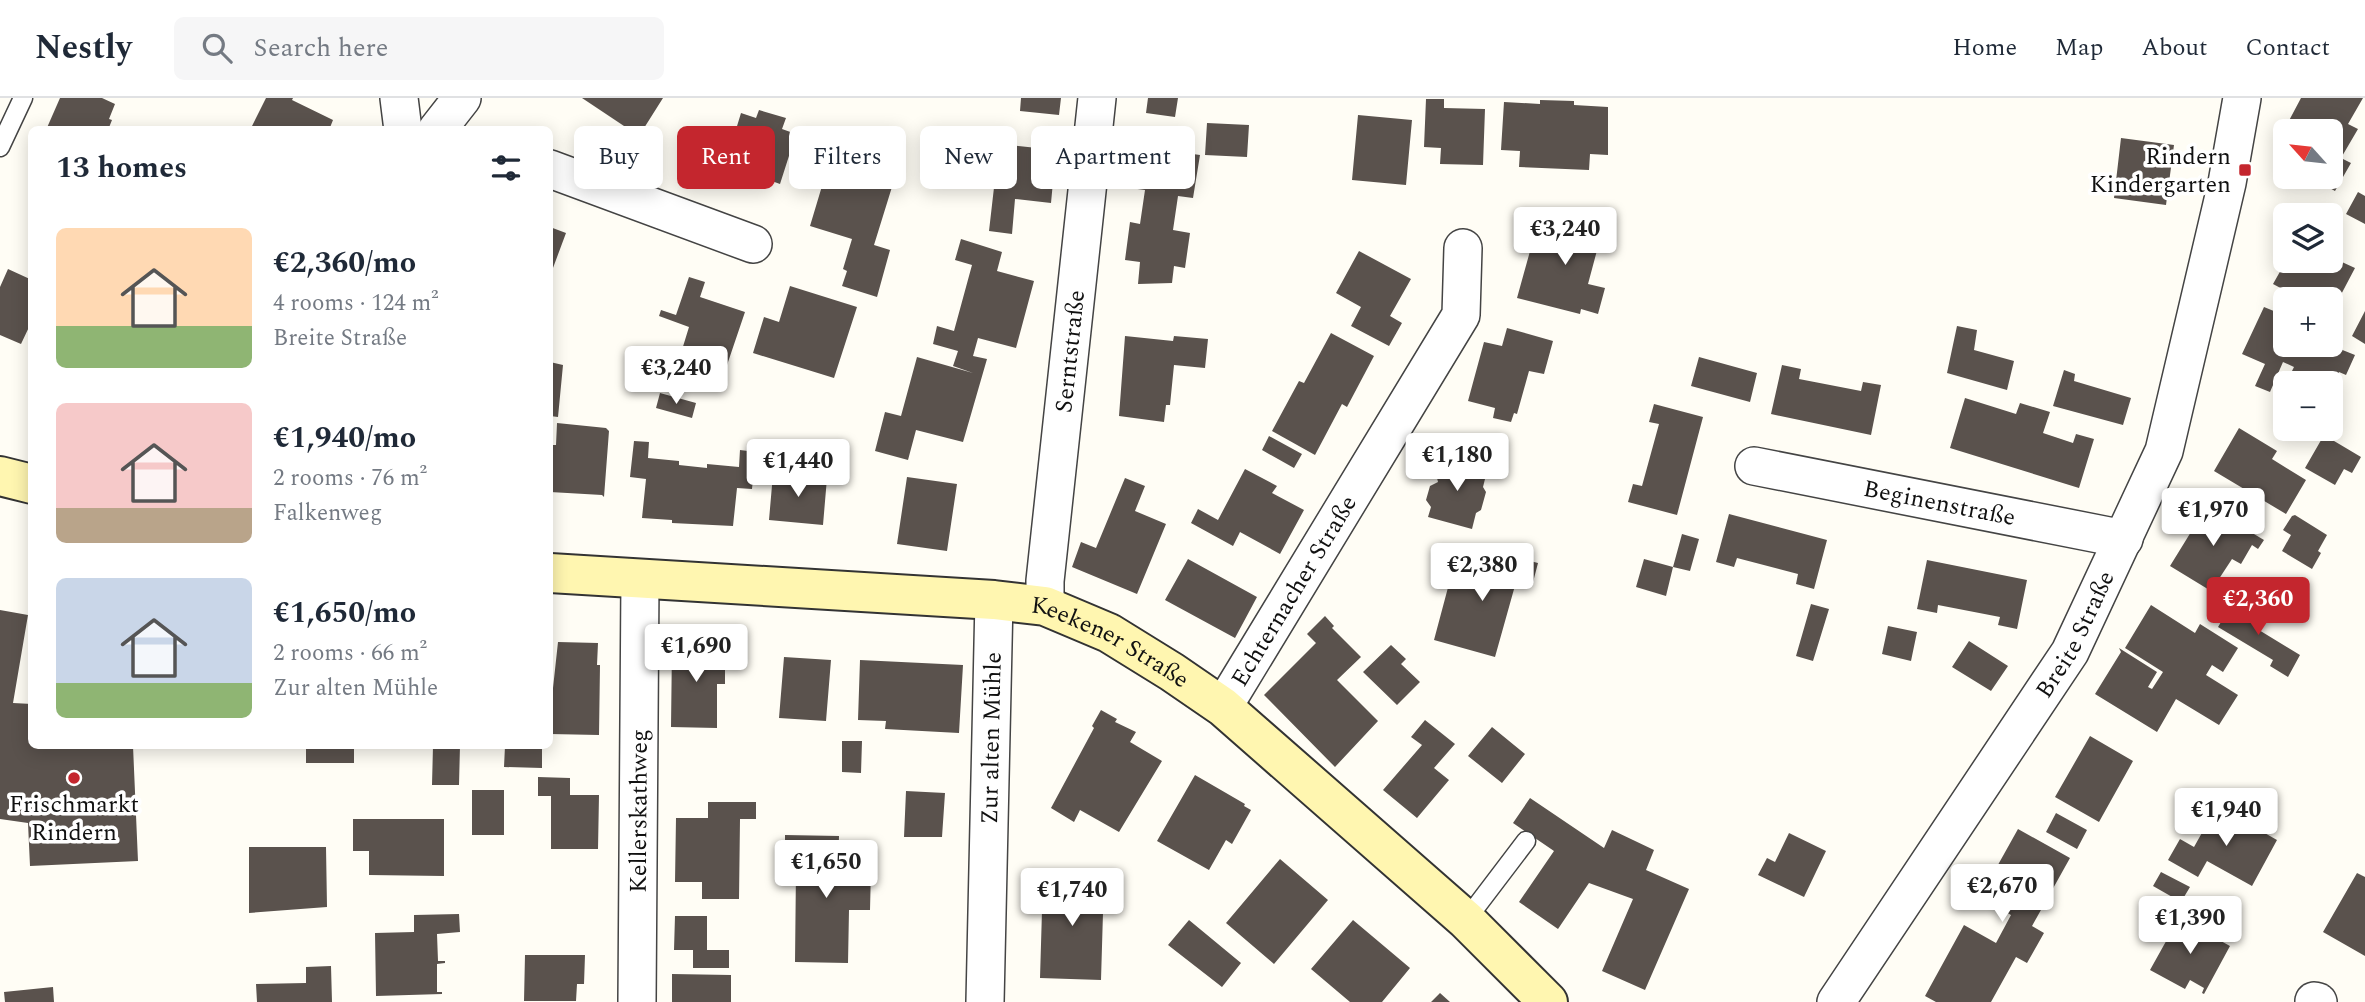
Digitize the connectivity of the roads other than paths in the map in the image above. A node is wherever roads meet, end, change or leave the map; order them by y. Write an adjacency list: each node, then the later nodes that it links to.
1 (23, 98): 8 (lane)
2 (399, 98): 6 (street)
3 (462, 98): 7 (street)
4 (1097, 98): 19 (street, Serntstraße)
5 (2242, 98): 15 (street, Breite Straße)
6 (427, 126)
7 (433, 126)
8 (0, 147)
9 (553, 170): 10 (street)
10 (753, 244)
11 (1463, 248): 20 (street, Echternacher Straße)
12 (1754, 466): 15 (street, Beginenstraße)
13 (0, 476): 14 (main road)
14 (28, 483)
15 (2124, 538): 26 (street, Breite Straße)
16 (553, 573): 17 (main road, Keekener Straße)
17 (640, 579): 18 (main road, Keekener Straße); 23 (street, Kellerskathweg)
18 (994, 600): 19 (main road, Keekener Straße); 24 (street, Zur alten Mühle)
19 (1045, 606): 20 (main road, Keekener Straße)
20 (1223, 707): 22 (main road, Keekener Straße)
21 (1525, 841): 22 (lane)
22 (1466, 920): 25 (main road, Keekener Straße)
23 (637, 1002)
24 (985, 1002)
25 (1548, 1002)
26 (1836, 1002)

